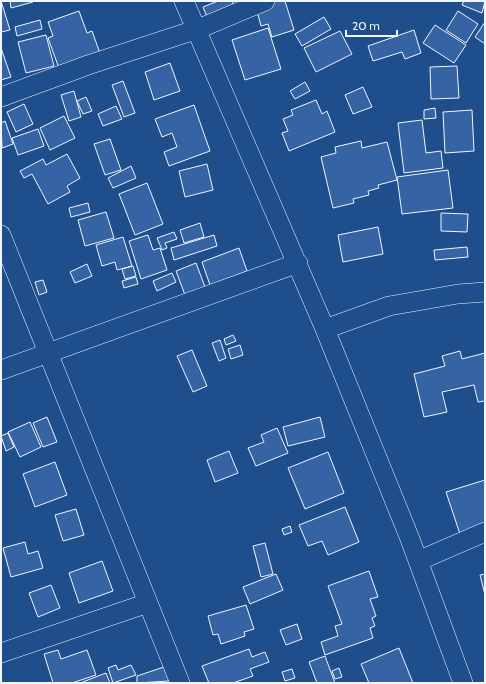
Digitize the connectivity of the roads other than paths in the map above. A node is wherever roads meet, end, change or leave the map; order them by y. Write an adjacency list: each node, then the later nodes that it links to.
1 (184, 1): 3 (street)
2 (265, 1): 3 (street)
3 (198, 29): 4 (street); 6 (street)
4 (1, 97)
5 (1, 235): 9 (street)
6 (298, 263): 8 (street); 9 (street)
7 (485, 292): 8 (street)
8 (325, 329): 12 (street)
9 (48, 353): 10 (street); 13 (street)
10 (1, 370)
11 (485, 532): 12 (street)
12 (418, 561): 16 (street)
13 (148, 603): 14 (street); 15 (street)
14 (1, 653)
15 (180, 683)
16 (463, 683)

